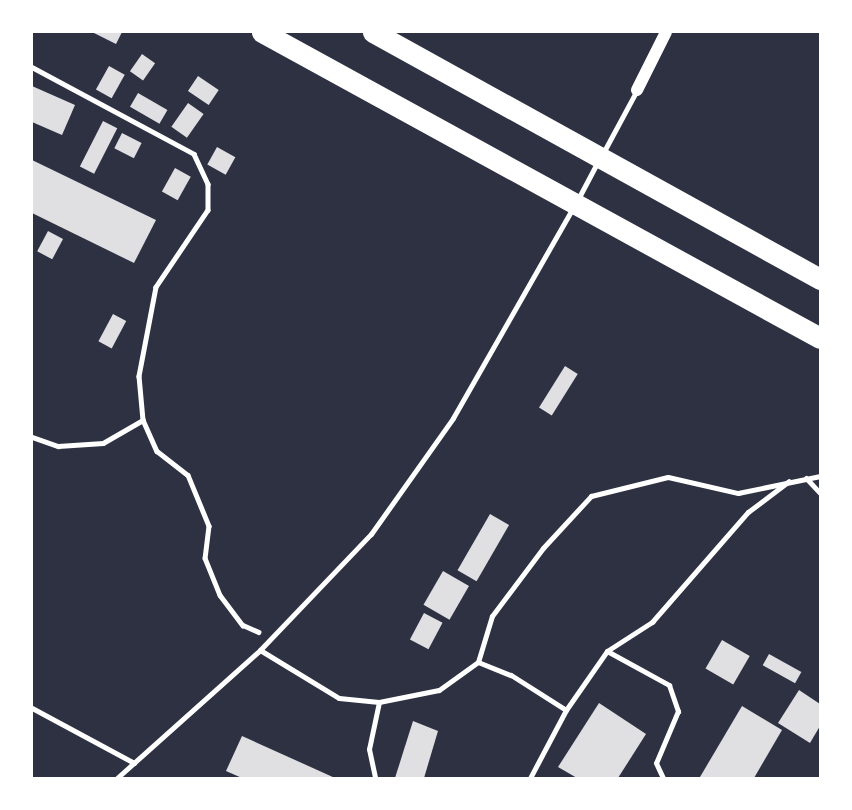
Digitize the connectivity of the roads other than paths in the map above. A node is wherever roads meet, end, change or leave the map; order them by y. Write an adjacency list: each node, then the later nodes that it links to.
1 (262, 32): 6 (highway)
2 (373, 32): 5 (highway)
3 (666, 32): 4 (street)
4 (637, 90): 11 (lane)
5 (821, 279)
6 (821, 338)
7 (821, 477): 8 (lane)
8 (806, 478): 9 (lane); 10 (lane)
9 (793, 479): 12 (lane); 13 (lane)
10 (821, 493)
11 (260, 650): 14 (lane); 17 (lane)
12 (607, 651): 16 (lane); 21 (lane)
13 (478, 662): 14 (lane); 16 (lane)
14 (379, 702): 19 (lane)
15 (32, 708): 17 (lane)
16 (566, 710): 20 (lane)
17 (134, 763): 18 (lane)
18 (117, 779)
19 (374, 779)
20 (530, 779)
21 (663, 779)

